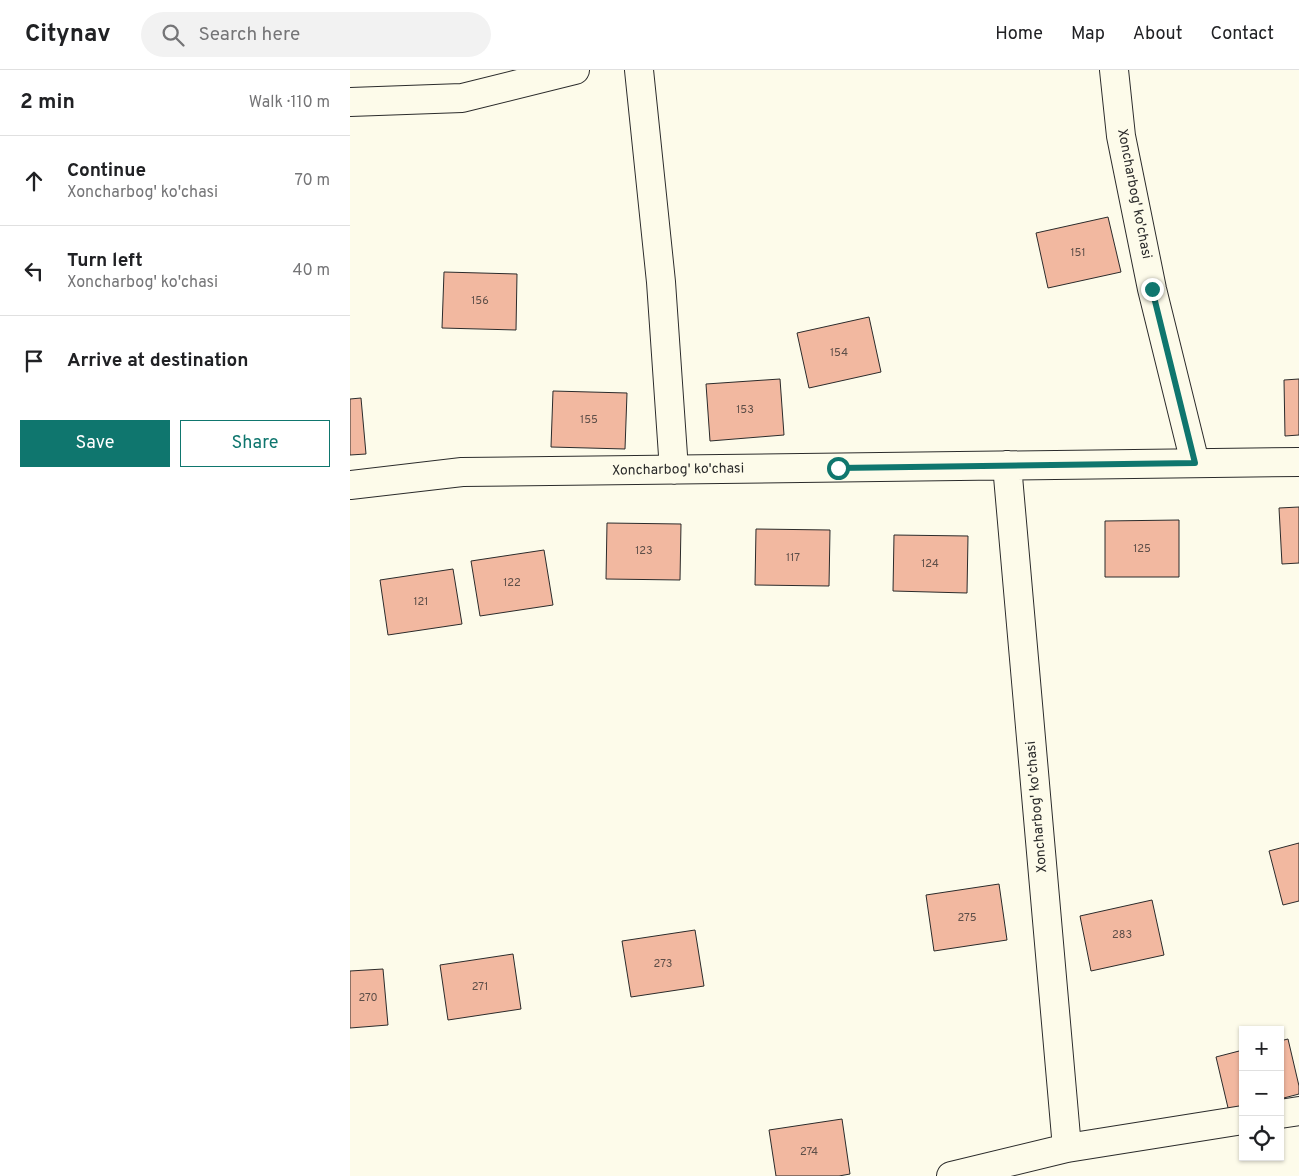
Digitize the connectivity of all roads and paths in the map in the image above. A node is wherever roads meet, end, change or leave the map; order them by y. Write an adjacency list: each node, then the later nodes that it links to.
1 (575, 70): 4 (street)
2 (639, 70): 8 (street)
3 (1114, 70): 6 (street, Xoncharbog' ko'chasi)
4 (350, 102)
5 (1299, 462): 6 (street, Xoncharbog' ko'chasi)
6 (1195, 463): 7 (street, Xoncharbog' ko'chasi)
7 (1007, 465): 8 (street, Xoncharbog' ko'chasi); 13 (street, Xoncharbog' ko'chasi)
8 (674, 470): 9 (street, Xoncharbog' ko'chasi)
9 (350, 485)
10 (1299, 1110): 11 (street)
11 (1284, 1113)
12 (1239, 1121): 13 (street)
13 (1066, 1148): 14 (street)
14 (950, 1176)

